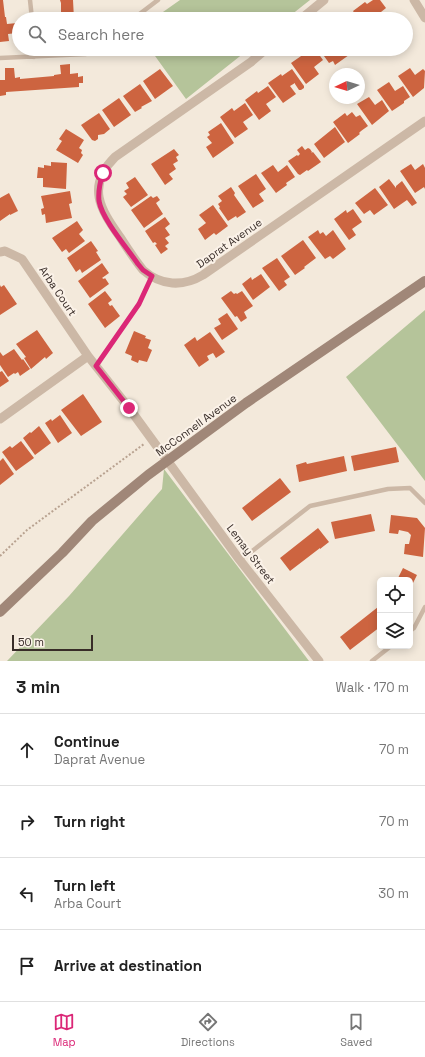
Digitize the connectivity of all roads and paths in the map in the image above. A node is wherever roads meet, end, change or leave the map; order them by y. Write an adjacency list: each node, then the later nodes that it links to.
1 (30, 0): 5 (lane)
2 (158, 0): 6 (lane)
3 (324, 0): 7 (street)
4 (414, 0): 8 (street)
5 (31, 12)
6 (142, 12)
7 (309, 12)
8 (425, 18)
9 (51, 56): 11 (lane)
10 (258, 56): 15 (street, Daprat Avenue)
11 (34, 57): 12 (lane)
12 (0, 58)
13 (425, 121): 15 (street, Daprat Avenue)
14 (0, 252): 17 (street, Arba Court)
15 (152, 276): 18 (path)
16 (425, 281): 21 (main road, McConnell Avenue)
17 (88, 356): 18 (street, Arba Court); 19 (street)
18 (96, 366): 20 (street, Arba Court)
19 (0, 419)
20 (151, 439): 21 (street, Arba Court); 23 (path)
21 (166, 461): 24 (street, Lemay Street); 26 (main road, McConnell Avenue)
22 (425, 503): 24 (lane)
23 (0, 556)
24 (239, 559): 29 (street, Lemay Street)
25 (425, 607): 27 (lane)
26 (0, 612)
27 (413, 629)
28 (387, 649): 30 (lane)
29 (319, 661)
30 (372, 661)

